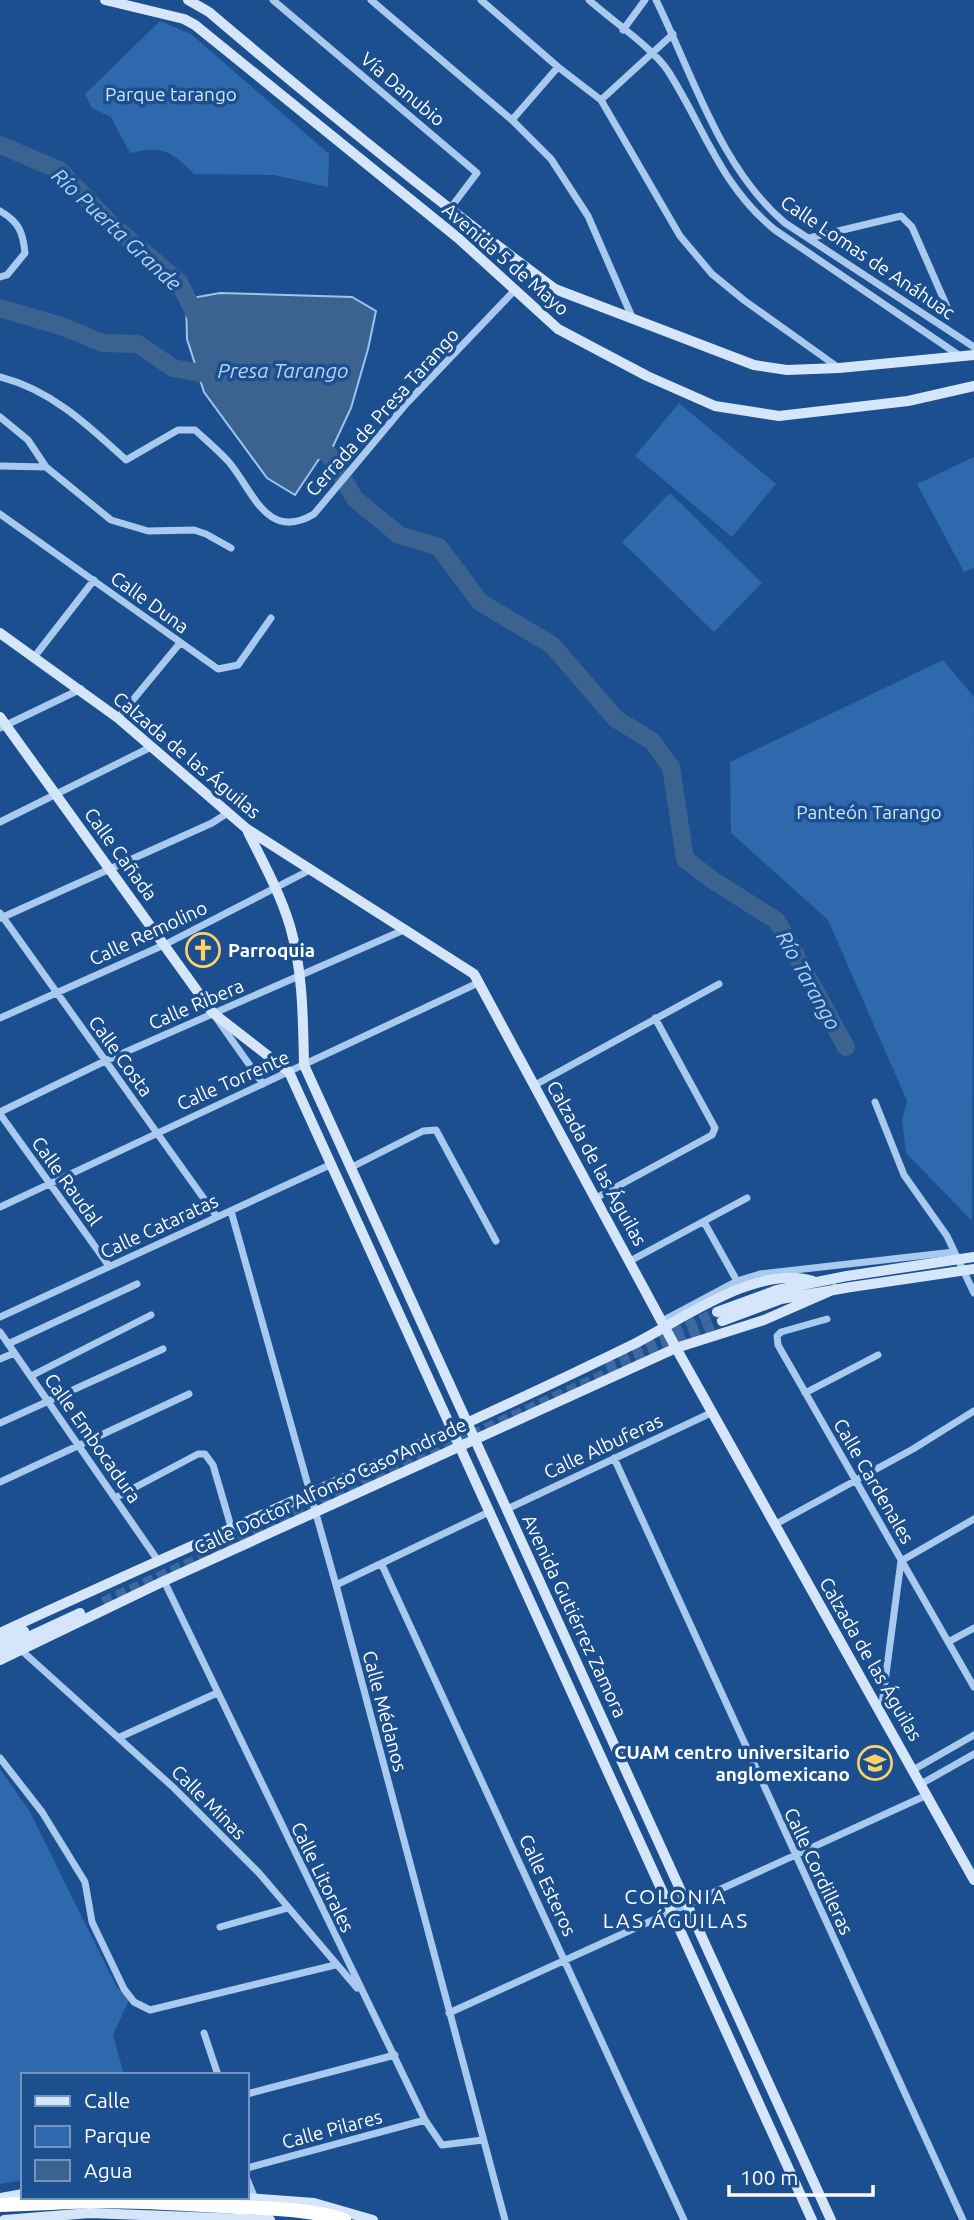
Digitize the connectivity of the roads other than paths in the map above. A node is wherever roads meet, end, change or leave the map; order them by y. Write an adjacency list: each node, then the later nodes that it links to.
1 (106, 0): 19 (main road, Avenida 5 de Mayo)
2 (188, 0): 15 (main road, Avenida 5 de Mayo)
3 (273, 0): 15 (street, Vía Danubio)
4 (371, 0): 14 (street)
5 (481, 0): 12 (street)
6 (589, 0): 9 (street, Calle Lomas de Anáhuac)
7 (645, 0): 9 (street)
8 (656, 0): 10 (street, Calle Lomas de Anáhuac)
9 (623, 30): 11 (street, Calle Lomas de Anáhuac)
10 (673, 34): 11 (street); 17 (street, Calle Lomas de Anáhuac)
11 (650, 53): 13 (street); 24 (street, Calle Lomas de Anáhuac)
12 (558, 67): 13 (street); 14 (street)
13 (601, 100): 25 (street)
14 (512, 120): 21 (street)
15 (449, 210): 21 (main road, Avenida 5 de Mayo)
16 (0, 211): 18 (street)
17 (809, 238): 20 (street); 22 (street, Calle Lomas de Anáhuac)
18 (0, 276)
19 (514, 291): 26 (street, Cerrada de Presa Tarango); 27 (main road, Avenida 5 de Mayo)
20 (948, 309)
21 (632, 317): 25 (main road, Avenida 5 de Mayo)
22 (974, 347)
23 (974, 356): 24 (main road, Avenida 5 de Mayo)
24 (962, 357): 25 (main road, Avenida 5 de Mayo)
25 (839, 368)
26 (0, 377)
27 (974, 386)
28 (0, 417): 30 (street)
29 (0, 466): 30 (street)
30 (46, 467): 32 (street)
31 (0, 514): 33 (street, Calle Duna)
32 (231, 548)
33 (94, 580): 36 (street, Calle Duna); 37 (street)
34 (271, 618): 36 (street, Calle Duna)
35 (0, 633): 37 (main road, Calzada de las Águilas)
36 (180, 643): 39 (street)
37 (35, 656): 38 (main road, Calzada de las Águilas)
38 (81, 689): 39 (main road, Calzada de las Águilas); 40 (street)
39 (118, 718): 41 (main road, Calzada de las Águilas)
40 (2, 723): 42 (main road, Calle Cañada)
41 (151, 747): 42 (street); 43 (main road, Calzada de las Águilas)
42 (58, 795): 44 (street); 46 (main road, Calle Cañada)
43 (226, 814): 45 (main road, Calzada de las Águilas); 46 (street)
44 (0, 822)
45 (247, 829): 47 (main road, Calzada de las Águilas); 48 (main road)
46 (110, 869): 49 (street); 51 (main road, Calle Cañada)
47 (308, 871): 48 (street, Calle Remolino); 50 (main road, Calzada de las Águilas)
48 (276, 888): 51 (street, Calle Remolino); 52 (main road)
49 (1, 916): 55 (street, Calle Costa)
50 (406, 929): 52 (street, Calle Ribera); 53 (main road, Calzada de las Águilas)
51 (166, 944): 55 (street, Calle Remolino); 56 (main road, Calle Cañada)
52 (300, 976): 56 (street, Calle Ribera); 60 (main road)
53 (480, 982): 60 (street, Calle Torrente); 63 (main road, Calzada de las Águilas)
54 (719, 984): 58 (street)
55 (57, 993): 57 (street, Calle Remolino); 59 (street, Calle Costa)
56 (213, 1013): 59 (street, Calle Ribera); 61 (main road, Calle Cañada); 62 (street, Calle Cañada)
57 (0, 1018)
58 (655, 1018): 63 (street); 70 (street)
59 (105, 1061): 65 (street, Calle Ribera); 66 (street, Calle Costa)
60 (304, 1065): 61 (street, Calle Torrente); 68 (main road, Avenida Gutiérrez Zamora)
61 (289, 1072): 62 (street, Calle Torrente); 67 (main road, Avenida Gutiérrez Zamora)
62 (262, 1084): 66 (street, Calle Torrente)
63 (535, 1085): 70 (main road, Calzada de las Águilas)
64 (875, 1101): 79 (street)
65 (0, 1113): 69 (street, Calle Raudal)
66 (158, 1132): 69 (street, Calle Torrente); 76 (street, Calle Costa)
67 (332, 1164): 74 (street, Calle Cataratas); 75 (main road, Avenida Gutiérrez Zamora)
68 (352, 1167): 72 (main road, Avenida Gutiérrez Zamora); 78 (street)
69 (50, 1185): 73 (street, Calle Torrente); 82 (street, Calle Raudal)
70 (596, 1198): 81 (main road, Calzada de las Águilas)
71 (747, 1198): 77 (street)
72 (368, 1206): 75 (main road); 108 (main road, Avenida Gutiérrez Zamora)
73 (0, 1208)
74 (232, 1210): 76 (street, Calle Cataratas); 116 (street, Calle Médanos)
75 (353, 1213): 109 (main road, Avenida Gutiérrez Zamora)
76 (217, 1217): 82 (street, Calle Cataratas)
77 (704, 1222): 81 (street); 84 (street)
78 (496, 1241)
79 (954, 1252): 84 (street); 89 (street)
80 (974, 1257): 86 (main road, bridge)
81 (630, 1261): 93 (main road, Calzada de las Águilas)
82 (109, 1266): 91 (street, Calle Cataratas)
83 (974, 1269): 86 (main road, bridge)
84 (737, 1281): 93 (street)
85 (813, 1281): 86 (main road); 88 (main road); 93 (main road, Calle Doctor Alfonso Caso Andrade)
86 (849, 1281): 88 (main road)
87 (136, 1283): 95 (street)
88 (835, 1289): 96 (main road, Calle Doctor Alfonso Caso Andrade)
89 (974, 1293)
90 (151, 1315): 101 (street)
91 (0, 1317)
92 (827, 1319): 102 (street, Calle Cardenales)
93 (664, 1325): 96 (main road, Calzada de las Águilas); 108 (main road, Calle Doctor Alfonso Caso Andrade)
94 (0, 1332): 95 (street, Calle Embocadura)
95 (8, 1344): 98 (street, Calle Embocadura)
96 (676, 1348): 106 (main road, Calzada de las Águilas); 110 (main road, Calle Doctor Alfonso Caso Andrade)
97 (163, 1349): 104 (street)
98 (14, 1353): 100 (street); 101 (street, Calle Embocadura)
99 (878, 1355): 102 (street)
100 (0, 1359)
101 (31, 1376): 104 (street, Calle Embocadura)
102 (806, 1392): 114 (street, Calle Cardenales)
103 (189, 1394): 112 (street)
104 (48, 1401): 107 (street); 112 (street, Calle Embocadura)
105 (974, 1411): 114 (street)
106 (713, 1412): 113 (street, Calle Albuferas); 122 (main road, Calzada de las Águilas)
107 (0, 1423)
108 (466, 1424): 109 (main road, Calle Doctor Alfonso Caso Andrade); 110 (main road, Avenida Gutiérrez Zamora)
109 (452, 1430): 111 (main road, Avenida Gutiérrez Zamora); 116 (main road, Calle Doctor Alfonso Caso Andrade)
110 (473, 1439): 111 (main road, Calle Doctor Alfonso Caso Andrade); 118 (main road, Avenida Gutiérrez Zamora)
111 (459, 1445): 119 (main road, Calle Doctor Alfonso Caso Andrade); 120 (main road, Avenida Gutiérrez Zamora)
112 (79, 1446): 115 (street); 117 (street, Calle Embocadura)
113 (614, 1458): 118 (street, Calle Albuferas); 146 (street, Calle Cordilleras)
114 (854, 1479): 122 (street); 124 (street, Calle Cardenales)
115 (0, 1482)
116 (311, 1494): 119 (street, Calle Médanos); 123 (main road, Calle Doctor Alfonso Caso Andrade)
117 (115, 1499): 123 (street); 125 (street, Calle Embocadura)
118 (506, 1508): 148 (main road, Avenida Gutiérrez Zamora)
119 (316, 1511): 127 (main road, Calle Doctor Alfonso Caso Andrade); 128 (street, Calle Médanos)
120 (489, 1512): 126 (street); 150 (main road, Avenida Gutiérrez Zamora)
121 (974, 1519): 124 (street)
122 (774, 1525): 138 (main road, Calzada de las Águilas)
123 (232, 1530): 125 (main road, Calle Doctor Alfonso Caso Andrade)
124 (901, 1561): 132 (street, Calle Cardenales); 138 (street)
125 (160, 1563): 130 (main road, Calle Doctor Alfonso Caso Andrade)
126 (382, 1565): 128 (street); 152 (street, Calle Esteros)
127 (164, 1581): 134 (main road, Calle Doctor Alfonso Caso Andrade); 137 (street, Calle Litorales)
128 (336, 1586): 155 (street, Calle Médanos)
129 (974, 1628): 132 (street)
130 (0, 1633)
131 (0, 1641): 133 (main road)
132 (948, 1642): 136 (street, Calle Cardenales)
133 (0, 1650)
134 (21, 1650): 135 (main road, Calle Doctor Alfonso Caso Andrade); 140 (street, Calle Minas)
135 (0, 1660)
136 (974, 1686)
137 (217, 1693): 140 (street); 154 (street, Calle Litorales)
138 (881, 1713): 143 (main road, Calzada de las Águilas)
139 (974, 1735): 143 (street)
140 (120, 1737): 149 (street, Calle Minas)
141 (974, 1754): 144 (street)
142 (0, 1758): 153 (street)
143 (913, 1770): 144 (main road, Calzada de las Águilas)
144 (921, 1784): 145 (main road, Calzada de las Águilas)
145 (927, 1796): 146 (street); 147 (main road, Calzada de las Águilas)
146 (795, 1855): 148 (street); 179 (street, Calle Cordilleras)
147 (974, 1880)
148 (688, 1903): 150 (street); 178 (main road, Avenida Gutiérrez Zamora)
149 (288, 1908): 151 (street); 153 (street, Calle Minas)
150 (672, 1911): 152 (street); 177 (main road, Avenida Gutiérrez Zamora)
151 (220, 1927)
152 (565, 1960): 155 (street); 176 (street, Calle Esteros)
153 (335, 1965): 154 (street, Calle Minas)
154 (360, 1991): 157 (street, Calle Litorales)
155 (449, 2013): 161 (street, Calle Médanos)
156 (204, 2033): 158 (street)
157 (395, 2055): 159 (street); 160 (street, Calle Litorales)
158 (217, 2073)
159 (248, 2094)
160 (425, 2120): 161 (street, Calle Litorales); 162 (street, Calle Pilares)
161 (483, 2140): 175 (street, Calle Médanos)
162 (248, 2168)
163 (248, 2181): 168 (street)
164 (21, 2194): 165 (main road)
165 (0, 2198)
166 (248, 2198): 168 (main road)
167 (240, 2199): 170 (main road)
168 (256, 2199): 170 (street); 174 (main road)
169 (0, 2205): 173 (highway, bridge)
170 (245, 2219): 171 (main road); 172 (main road)
171 (4, 2220)
172 (270, 2220)
173 (344, 2220)
174 (373, 2220)
175 (505, 2220)
176 (684, 2220)
177 (813, 2220)
178 (831, 2220)
179 (963, 2220)

